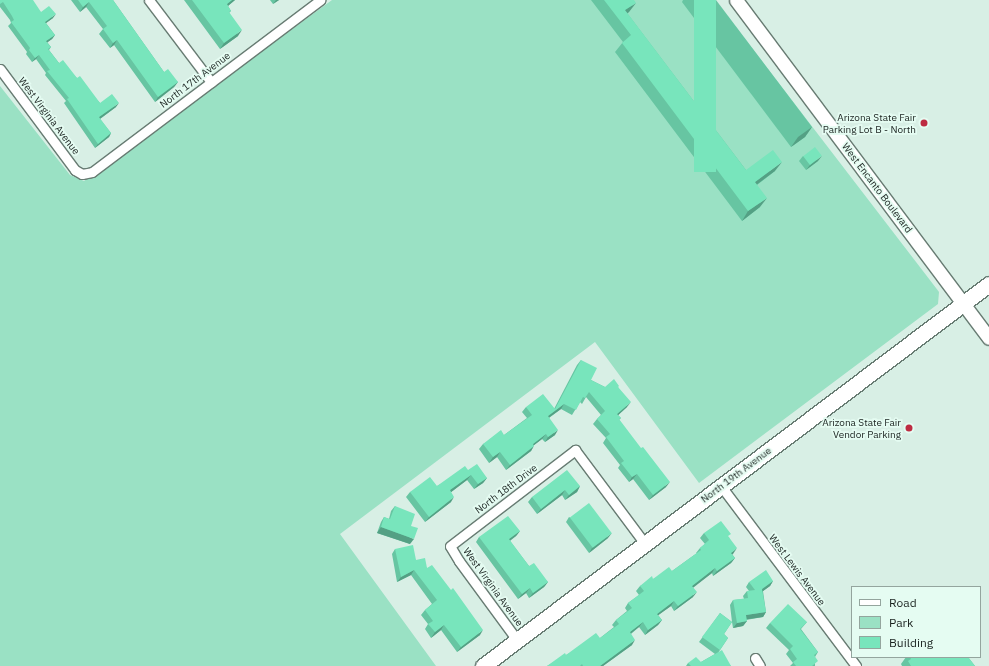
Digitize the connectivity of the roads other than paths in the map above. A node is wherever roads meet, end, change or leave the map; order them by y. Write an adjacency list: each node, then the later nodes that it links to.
1 (149, 0): 5 (street)
2 (320, 0): 5 (street, North 17th Avenue)
3 (736, 0): 8 (street, West Encanto Boulevard)
4 (0, 69): 6 (street, West Virginia Avenue)
5 (211, 82): 6 (street, North 17th Avenue)
6 (82, 174)
7 (989, 284): 8 (main road, North 19th Avenue)
8 (963, 304): 9 (street, West Encanto Boulevard); 10 (main road, North 19th Avenue)
9 (989, 338)
10 (721, 486): 11 (main road, North 19th Avenue); 14 (street, West Lewis Avenue)
11 (645, 544): 12 (street, North 18th Drive); 13 (main road, North 19th Avenue)
12 (450, 546): 13 (street, West Virginia Avenue)
13 (518, 640): 15 (main road, North 19th Avenue)
14 (851, 664)
15 (483, 666)

